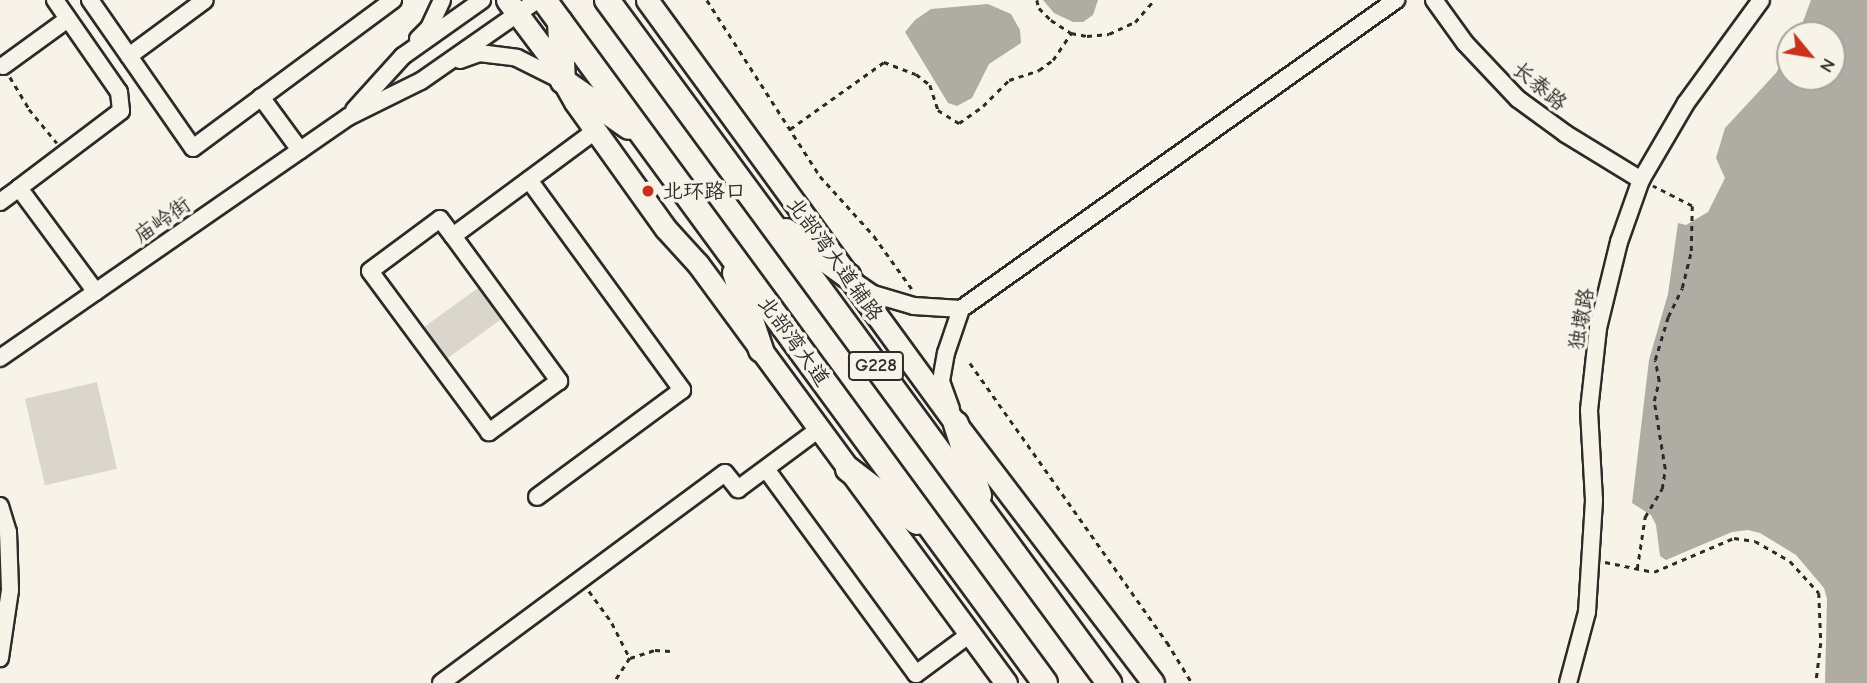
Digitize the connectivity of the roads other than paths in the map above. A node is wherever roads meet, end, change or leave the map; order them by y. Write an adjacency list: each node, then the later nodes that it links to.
1 (55, 0): 15 (street)
2 (90, 0): 17 (street)
3 (205, 0): 17 (street)
4 (393, 0): 22 (street)
5 (442, 0): 18 (street)
6 (482, 0): 18 (street, 庙岭街)
7 (537, 0): 14 (street, 庙岭街)
8 (544, 0): 16 (highway, 北部湾大道 / G228)
9 (607, 0): 31 (highway, G228)
10 (647, 0): 34 (main road, 北部湾大道辅路)
11 (1396, 0): 36 (street)
12 (1434, 0): 28 (street, 长泰路)
13 (1761, 0): 28 (street, 独墩路)
14 (512, 7): 20 (street, 庙岭街); 21 (main road)
15 (68, 19): 19 (street); 29 (street)
16 (560, 22): 21 (highway); 25 (highway, 北部湾大道 / G228)
17 (129, 56): 22 (street)
18 (403, 56): 23 (street, 庙岭街)
19 (3, 66)
20 (421, 81): 21 (street); 23 (street, 庙岭街)
21 (563, 81): 24 (main road); 25 (highway)
22 (261, 97): 26 (street)
23 (348, 117): 26 (street, 庙岭街)
24 (595, 131): 27 (street); 37 (main road)
25 (645, 138): 33 (highway, 北部湾大道 / G228)
26 (300, 150): 35 (street, 庙岭街)
27 (529, 180): 32 (street); 43 (street)
28 (1641, 180): 54 (street, 独墩路)
29 (19, 188): 30 (street); 35 (street)
30 (0, 202)
31 (767, 217): 34 (highway); 45 (highway, G228)
32 (453, 236): 32 (street)
33 (727, 249): 37 (highway); 46 (highway, 北部湾大道 / G228)
34 (848, 276): 36 (street); 39 (main road, 北部湾大道辅路)
35 (96, 292): 38 (street, 庙岭街)
36 (961, 309): 39 (street)
37 (761, 350): 40 (main road)
38 (0, 358)
39 (956, 424): 45 (highway); 53 (main road, 北部湾大道辅路)
40 (819, 429): 41 (street); 42 (main road)
41 (766, 469): 47 (street); 49 (street)
42 (848, 469): 46 (highway); 47 (main road)
43 (537, 497)
44 (0, 506): 48 (street)
45 (986, 516): 52 (highway, G228)
46 (940, 540): 51 (highway, 北部湾大道 / G228)
47 (970, 634): 50 (main road)
48 (0, 657)
49 (440, 683)
50 (1006, 683)
51 (1045, 683)
52 (1109, 683)
53 (1153, 683)
54 (1568, 683)

